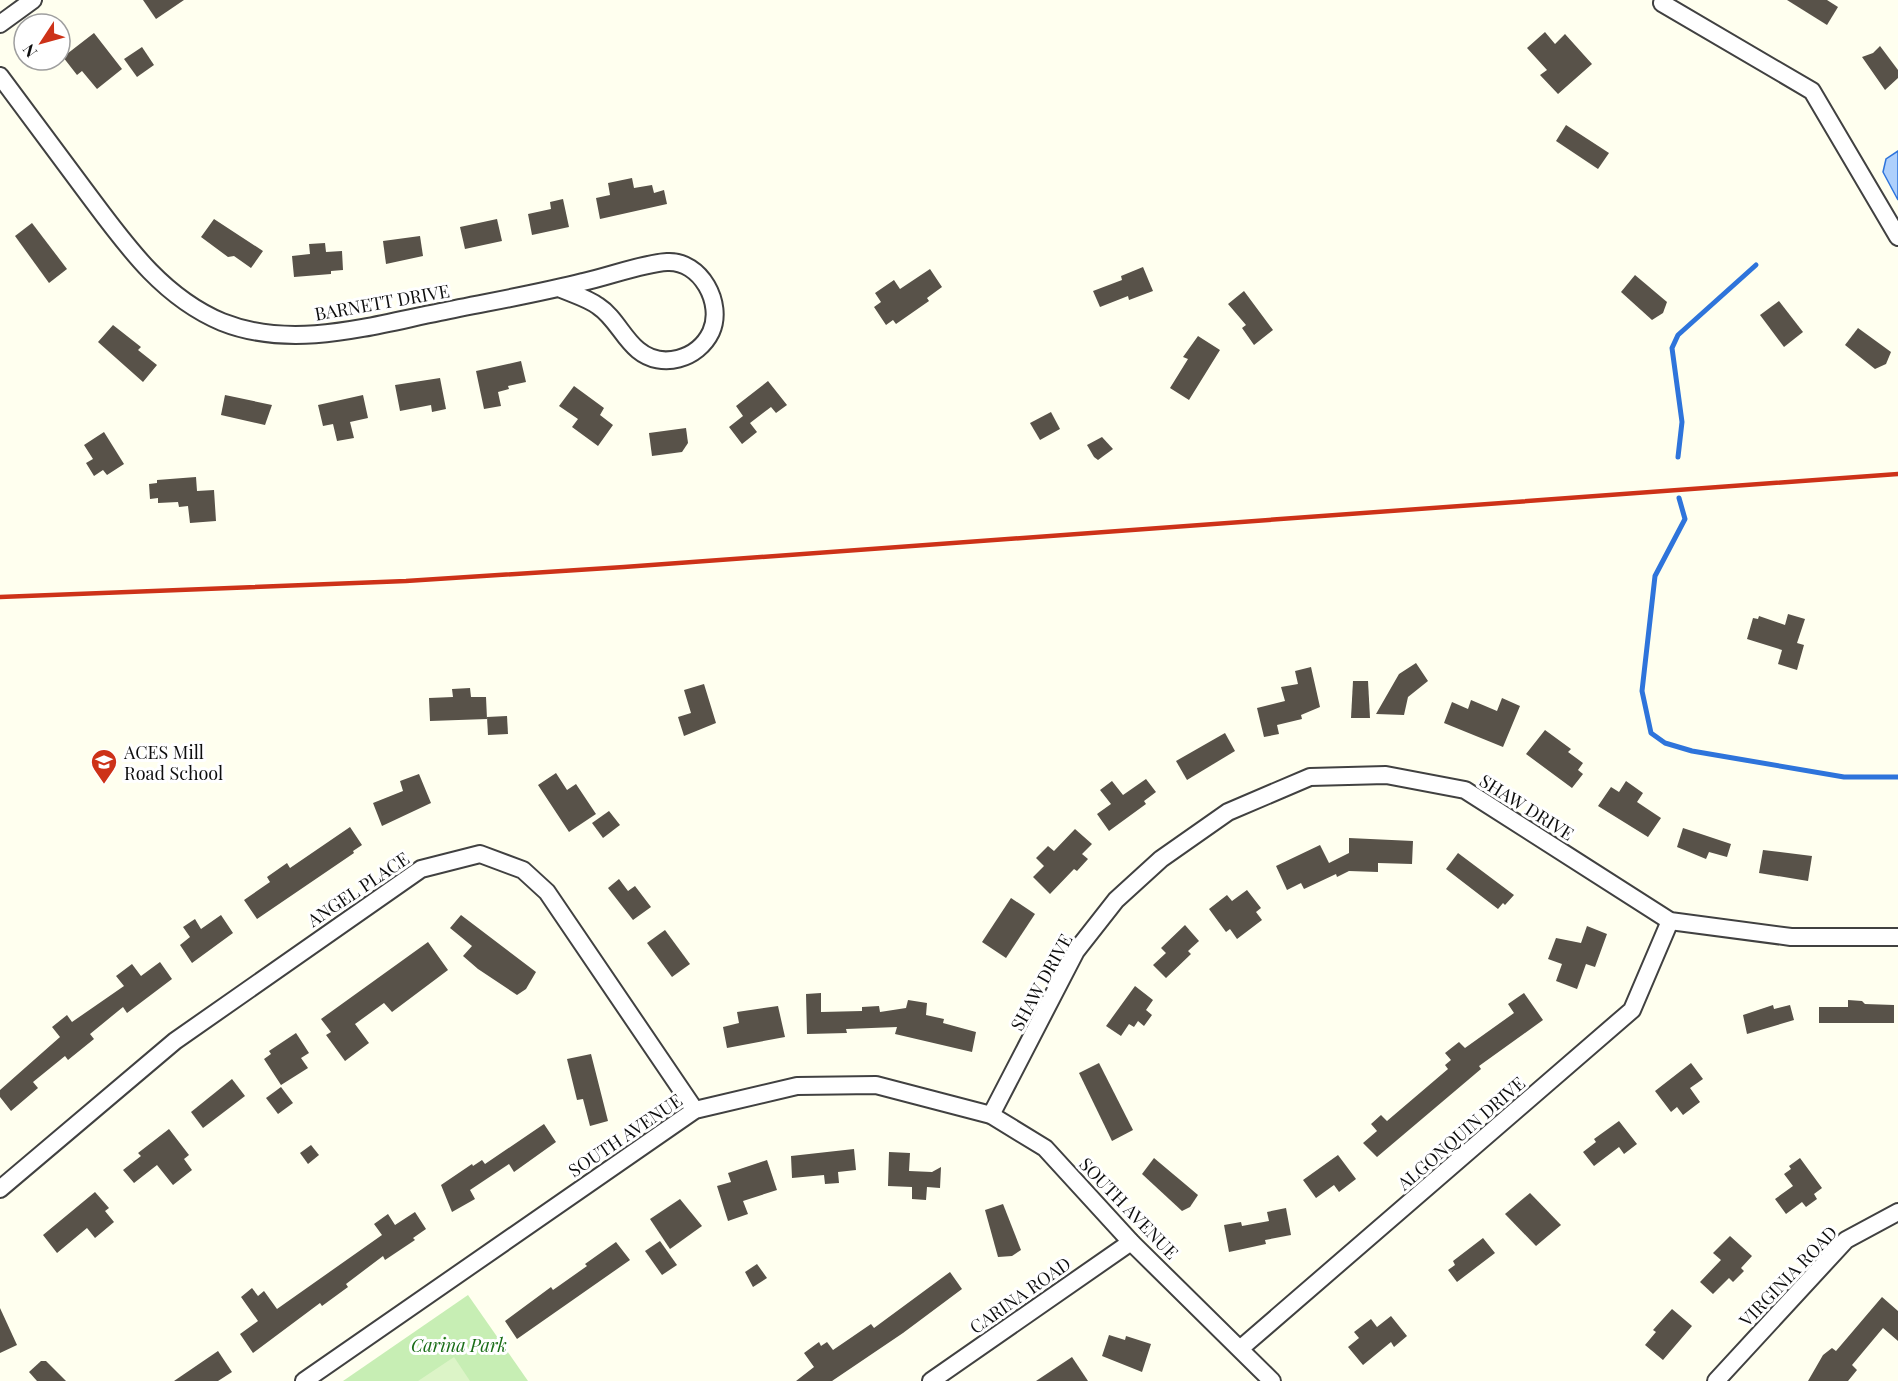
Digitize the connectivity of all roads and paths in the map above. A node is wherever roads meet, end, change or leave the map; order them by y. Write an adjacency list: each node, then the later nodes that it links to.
1 (33, 0): 3 (street)
2 (1662, 3): 5 (street)
3 (0, 24)
4 (0, 76): 6 (street, BARNETT DRIVE)
5 (1898, 237)
6 (559, 288): 6 (street, BARNETT DRIVE)
7 (1670, 921): 8 (street, SHAW DRIVE); 10 (street, SHAW DRIVE); 14 (street, ALGONQUIN DRIVE)
8 (1898, 937)
9 (695, 1110): 10 (street, SOUTH AVENUE); 11 (street, ANGEL PLACE); 15 (street, SOUTH AVENUE)
10 (991, 1115): 13 (street, SOUTH AVENUE)
11 (0, 1189)
12 (1898, 1212): 18 (street, VIRGINIA ROAD)
13 (1131, 1242): 14 (street, SOUTH AVENUE); 16 (street, CARINA ROAD)
14 (1241, 1348): 17 (street, SOUTH AVENUE)
15 (304, 1381)
16 (930, 1381)
17 (1272, 1381)
18 (1716, 1381)

